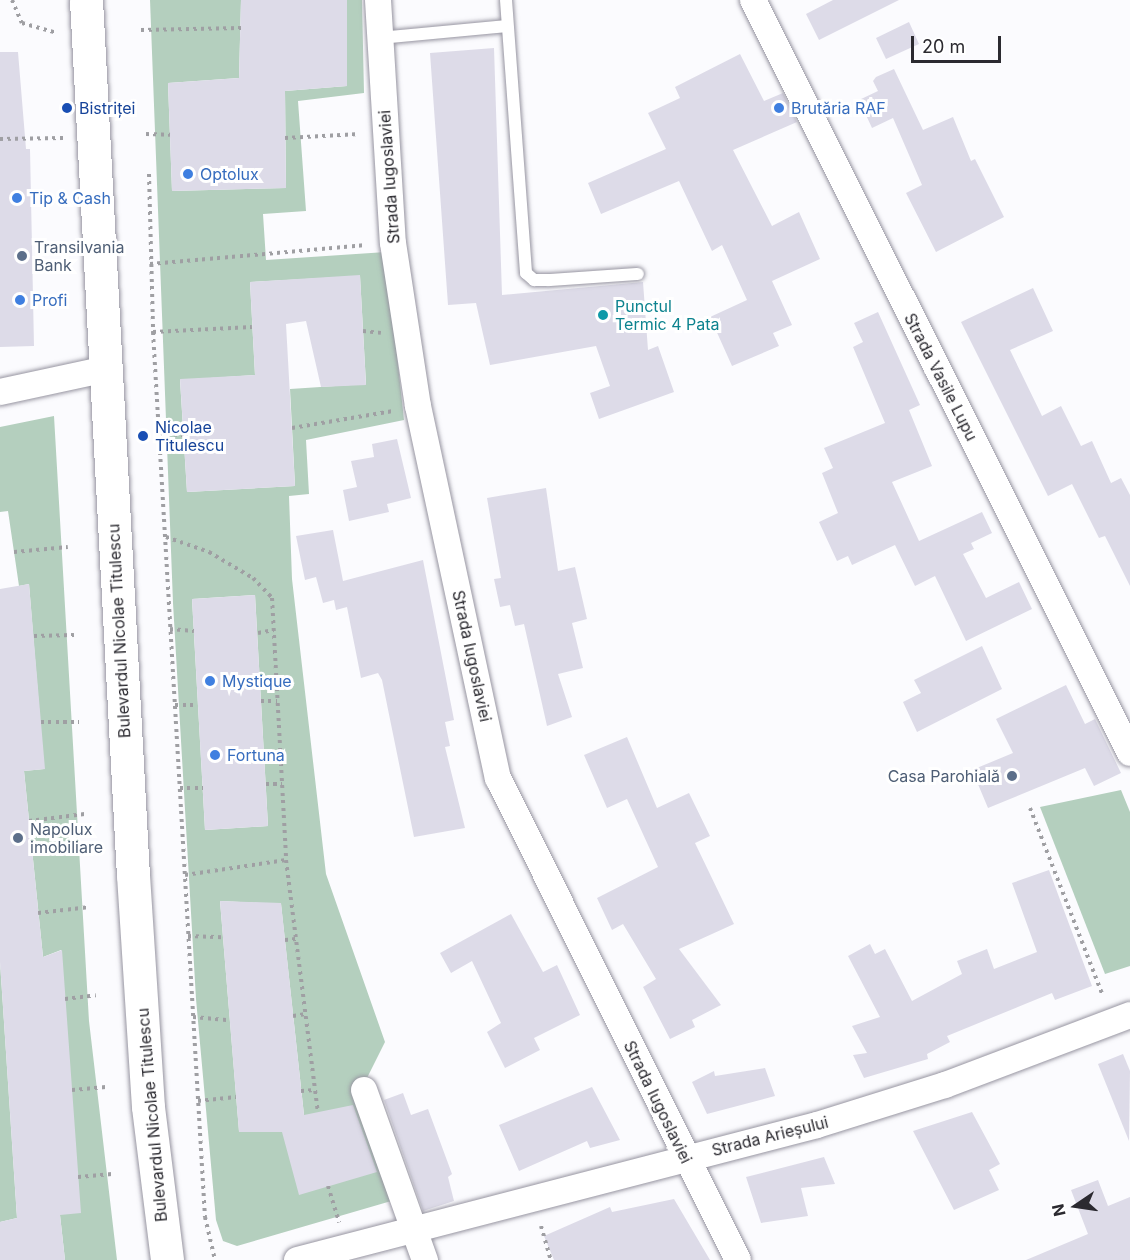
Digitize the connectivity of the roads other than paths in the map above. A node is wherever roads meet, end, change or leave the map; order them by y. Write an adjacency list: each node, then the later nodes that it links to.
1 (86, 0): 8 (main road, Bulevardul Nicolae Titulescu)
2 (378, 0): 6 (street, Strada Iugoslaviei)
3 (506, 0): 5 (lane)
4 (753, 0): 10 (street, Strada Vasile Lupu)
5 (506, 26): 6 (lane); 7 (lane)
6 (380, 38): 13 (street, Strada Iugoslaviei)
7 (638, 274)
8 (106, 369): 9 (street); 15 (main road, Bulevardul Nicolae Titulescu)
9 (0, 392)
10 (1130, 753)
11 (1122, 1018): 13 (street, Strada Arieșului)
12 (364, 1090): 14 (street)
13 (686, 1158): 14 (street, Strada Arieșului); 18 (street, Strada Iugoslaviei)
14 (414, 1227): 16 (street, Strada Arieșului); 17 (street)
15 (167, 1260)
16 (297, 1260)
17 (425, 1260)
18 (738, 1260)

